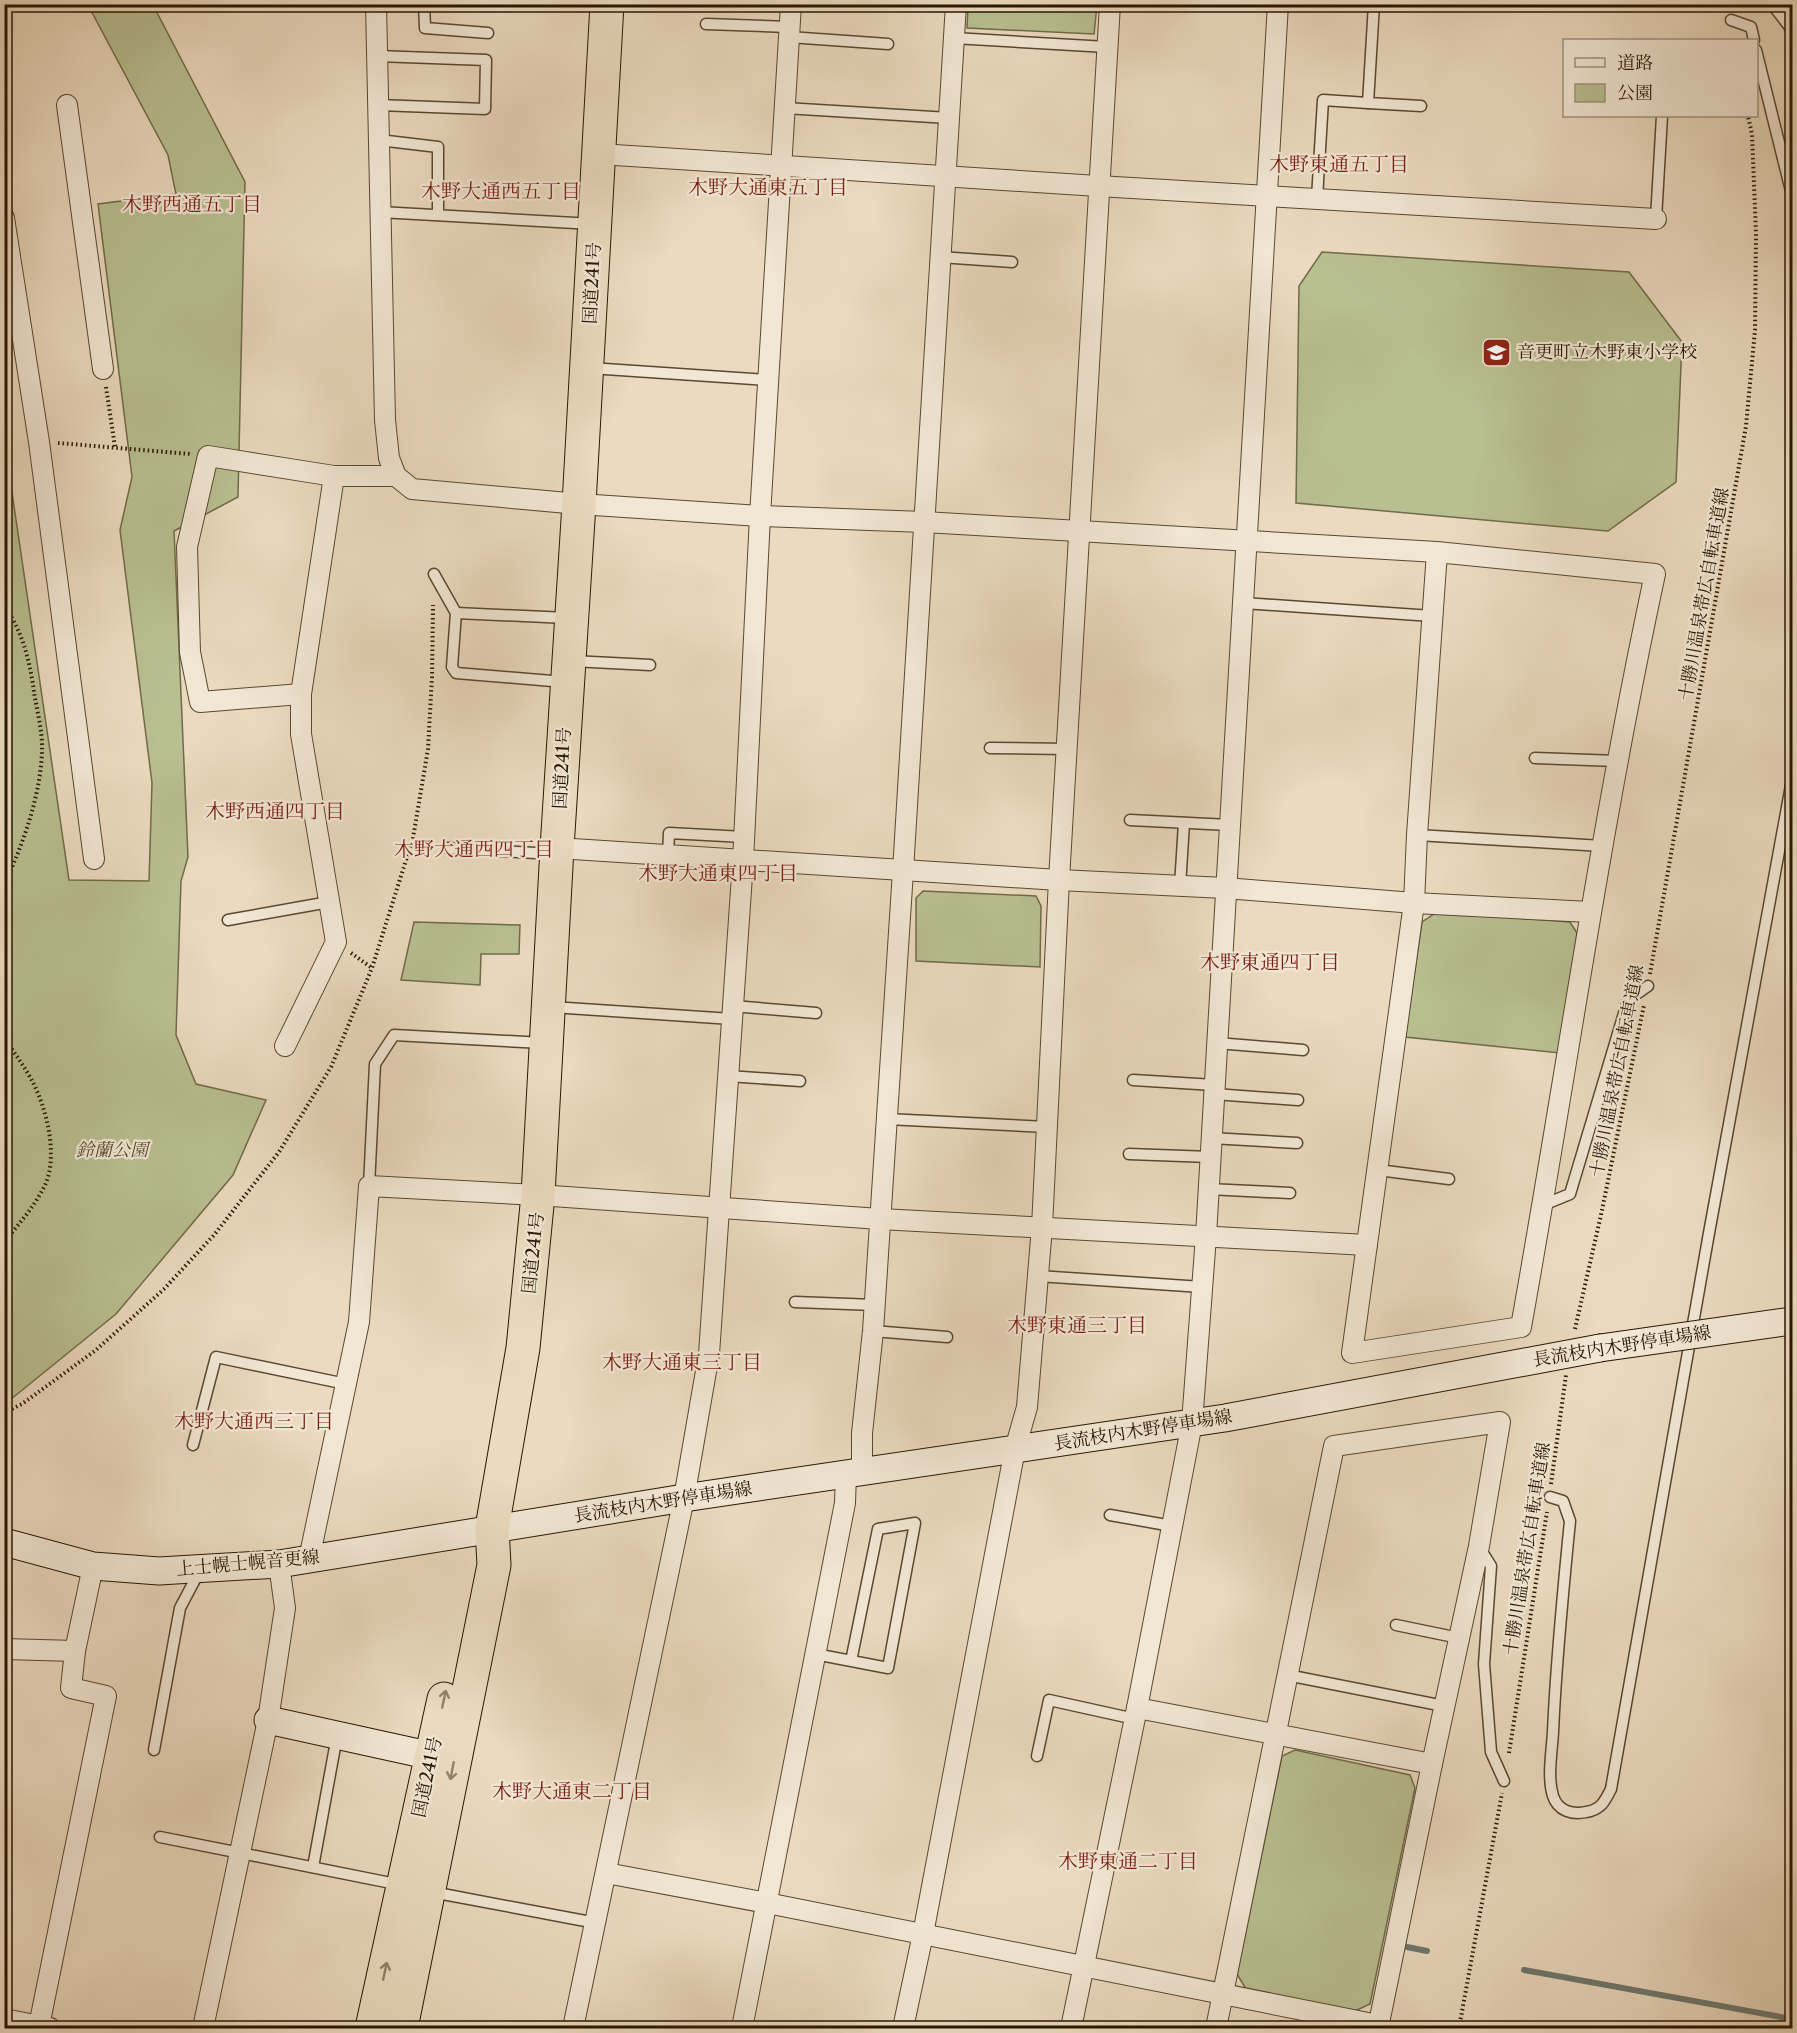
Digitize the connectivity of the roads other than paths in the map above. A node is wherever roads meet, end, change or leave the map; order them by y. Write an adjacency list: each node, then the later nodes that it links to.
1 (376, 4): 19 (street)
2 (424, 4): 14 (lane)
3 (607, 4): 29 (highway, 国道241号)
4 (791, 4): 13 (street)
5 (956, 4): 15 (street)
6 (1110, 4): 18 (street)
7 (1278, 4): 33 (street)
8 (1374, 4): 21 (lane)
9 (1772, 4): 12 (lane)
10 (1731, 20): 16 (lane)
11 (706, 24): 13 (lane)
12 (1792, 30)
13 (789, 32): 17 (lane); 25 (street)
14 (488, 33)
15 (954, 38): 18 (lane); 27 (street)
16 (1754, 39)
17 (888, 44)
18 (1107, 47): 32 (street)
19 (377, 56): 23 (street); 23 (lane)
20 (1758, 58): 34 (lane)
21 (1368, 102): 24 (lane); 35 (lane)
22 (67, 105): 44 (street)
23 (378, 105): 28 (street)
24 (1420, 106)
25 (785, 108): 27 (lane); 30 (street)
26 (1662, 117): 39 (lane)
27 (949, 118): 31 (street)
28 (379, 140): 36 (street); 37 (lane)
29 (599, 154): 30 (street); 40 (highway, 国道241号)
30 (781, 165): 31 (street); 45 (street)
31 (945, 176): 32 (street); 41 (street)
32 (1098, 186): 33 (street); 51 (street)
33 (1267, 195): 35 (street); 52 (street)
34 (1792, 195)
35 (1317, 198): 39 (street)
36 (380, 212): 37 (lane); 47 (street)
37 (438, 215): 40 (lane)
38 (4, 218): 76 (street)
39 (1656, 219)
40 (595, 224): 43 (highway, 国道241号)
41 (940, 257): 42 (lane); 50 (street)
42 (1012, 262)
43 (587, 368): 45 (lane); 48 (highway, 国道241号)
44 (103, 369)
45 (768, 380): 49 (street)
46 (334, 476): 47 (street); 61 (street); 61 (street)
47 (396, 476): 48 (street)
48 (579, 504): 49 (street); 58 (highway, 国道241号)
49 (760, 516): 50 (street); 71 (street)
50 (924, 522): 51 (street); 78 (street)
51 (1080, 532): 52 (street); 63 (street)
52 (1248, 542): 53 (street); 55 (street)
53 (1437, 552): 57 (street); 65 (street)
54 (434, 574): 56 (lane)
55 (1244, 603): 57 (lane); 69 (street)
56 (456, 613): 58 (lane); 60 (lane)
57 (1432, 616): 70 (street)
58 (571, 619): 60 (highway, 国道241号)
59 (650, 665): 60 (lane)
60 (568, 672): 74 (highway, 国道241号)
61 (301, 694): 82 (street)
62 (990, 748): 63 (lane)
63 (1067, 749): 79 (street)
64 (1535, 758): 65 (lane)
65 (1617, 761): 72 (street)
66 (1792, 780): 128 (lane)
67 (1130, 820): 68 (lane)
68 (1184, 823): 69 (lane); 80 (lane)
69 (1229, 825): 81 (street)
70 (1417, 835): 72 (lane); 83 (street)
71 (744, 837): 75 (lane); 77 (street)
72 (1602, 846): 84 (street)
73 (447, 848): 74 (lane)
74 (557, 851): 75 (street); 87 (highway, 国道241号)
75 (668, 856): 77 (street)
76 (94, 859)
77 (743, 861): 78 (street); 88 (street)
78 (903, 871): 79 (street); 99 (street)
79 (1059, 880): 80 (street); 100 (street)
80 (1180, 886): 81 (street)
81 (1225, 888): 83 (street); 90 (street)
82 (329, 902): 85 (lane); 92 (street)
83 (1414, 903): 84 (street); 104 (street)
84 (1590, 912): 110 (street)
85 (228, 920)
86 (1648, 986): 110 (lane)
87 (549, 1007): 88 (lane); 91 (highway, 国道241号)
88 (733, 1012): 89 (lane); 94 (street)
89 (816, 1013)
90 (1217, 1043): 93 (lane); 97 (street)
91 (547, 1044): 106 (lane); 109 (highway, 国道241号)
92 (285, 1046)
93 (1303, 1050)
94 (728, 1076): 96 (lane); 111 (street)
95 (1132, 1080): 97 (lane)
96 (800, 1081)
97 (1214, 1089): 98 (lane); 102 (street)
98 (1298, 1100)
99 (887, 1119): 100 (lane); 112 (street)
100 (1047, 1127): 113 (street)
101 (1297, 1143): 102 (lane)
102 (1211, 1148): 103 (lane); 107 (street)
103 (1129, 1154)
104 (1377, 1170): 105 (lane); 115 (street)
105 (1449, 1179)
106 (369, 1186): 109 (street); 123 (street)
107 (1208, 1189): 108 (lane); 114 (street)
108 (1290, 1193)
109 (538, 1195): 111 (street); 132 (highway, 国道241号)
110 (1543, 1205): 115 (street)
111 (719, 1208): 112 (street); 129 (street)
112 (880, 1219): 113 (street); 119 (street)
113 (1042, 1227): 114 (street); 116 (street)
114 (1206, 1236): 115 (street); 117 (street)
115 (1367, 1245)
116 (1038, 1276): 117 (lane); 126 (street)
117 (1202, 1287): 124 (street)
118 (795, 1302): 119 (lane)
119 (875, 1305): 121 (street)
120 (1792, 1321): 124 (main road, 長流枝内木野停車場線, bridge)
121 (873, 1331): 122 (lane); 127 (street)
122 (947, 1337)
123 (346, 1384): 125 (lane); 135 (street)
124 (1192, 1423): 126 (main road, 長流枝内木野停車場線); 131 (street)
125 (193, 1445)
126 (1015, 1449): 127 (main road, 長流枝内木野停車場線); 163 (street)
127 (854, 1473): 129 (main road, 長流枝内木野停車場線); 143 (street)
128 (1550, 1497)
129 (684, 1498): 132 (main road, 長流枝内木野停車場線); 159 (street)
130 (1110, 1515): 131 (lane)
131 (1173, 1526): 147 (street)
132 (492, 1528): 135 (main road, 上士幌士幌音更線); 152 (highway, 国道241号, one-way to 132); 160 (highway, 国道241号, one-way to 160)
133 (4, 1542): 137 (main road, 上士幌士幌音更線)
134 (1479, 1546): 140 (street); 145 (street); 155 (lane)
135 (309, 1559): 136 (main road, 上士幌士幌音更線)
136 (279, 1564): 138 (main road, 上士幌士幌音更線); 148 (street)
137 (93, 1566): 138 (main road, 上士幌士幌音更線); 142 (street)
138 (201, 1569): 151 (lane)
139 (1396, 1625): 140 (lane)
140 (1459, 1638): 146 (street)
141 (4, 1649): 142 (street)
142 (75, 1651): 168 (street)
143 (815, 1654): 144 (lane); 161 (street)
144 (851, 1661): 144 (lane)
145 (1287, 1675): 146 (lane); 149 (street)
146 (1444, 1706): 154 (street)
147 (1136, 1714): 149 (street); 153 (lane); 164 (street)
148 (268, 1720): 150 (main road); 157 (street)
149 (1275, 1734): 154 (street); 165 (street)
150 (338, 1736): 152 (main road); 158 (lane)
151 (154, 1750)
152 (432, 1756): 160 (highway, 国道241号)
153 (1037, 1756)
154 (1431, 1764): 167 (street)
155 (1504, 1781)
156 (160, 1837): 157 (lane)
157 (240, 1852): 158 (lane); 169 (street)
158 (313, 1868): 160 (lane)
159 (606, 1873): 161 (street); 162 (street)
160 (416, 1888): 162 (lane); 170 (highway, 国道241号, one-way to 160); 171 (highway, 国道241号)
161 (767, 1903): 163 (street); 173 (street)
162 (596, 1923): 172 (street)
163 (923, 1934): 164 (street); 174 (street)
164 (1084, 1967): 165 (street); 175 (street)
165 (1224, 1993): 167 (street); 176 (street)
166 (4, 2019): 168 (street)
167 (1378, 2027)
168 (42, 2028)
169 (203, 2028)
170 (372, 2028)
171 (401, 2028)
172 (573, 2028)
173 (742, 2028)
174 (903, 2028)
175 (1071, 2028)
176 (1216, 2028)

